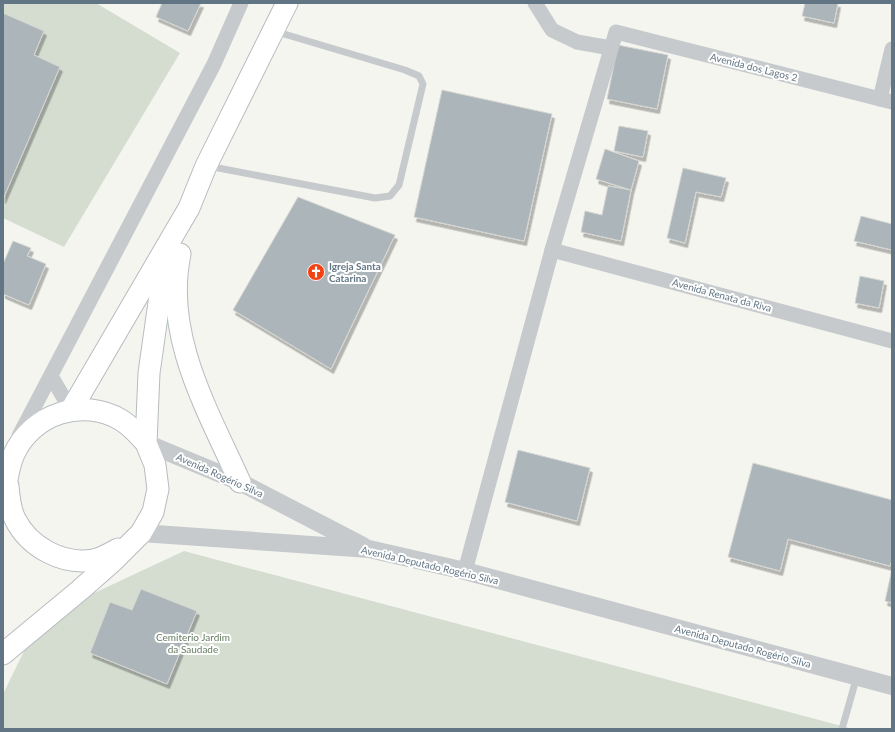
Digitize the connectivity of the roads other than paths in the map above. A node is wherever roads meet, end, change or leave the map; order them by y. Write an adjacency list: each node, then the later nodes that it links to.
1 (241, 3): 13 (street)
2 (287, 3): 4 (main road)
3 (535, 3): 5 (street)
4 (273, 30): 8 (main road); 8 (lane)
5 (611, 48): 7 (street, Avenida dos Lagos 2); 11 (street)
6 (892, 49): 7 (street)
7 (886, 101)
8 (206, 166): 9 (main road)
9 (189, 208): 10 (main road); 17 (main road)
10 (167, 246): 14 (main road); 15 (main road)
11 (552, 250): 12 (street, Avenida Renata da Riva); 21 (street)
12 (892, 341)
13 (51, 376): 14 (street); 16 (street)
14 (71, 410): 15 (main road, Avenida Rogério Silva); 16 (main road, Avenida Rogério Silva)
15 (146, 443): 17 (street, Avenida Rogério Silva); 19 (main road)
16 (4, 477): 18 (main road, Avenida Rogério Silva); 19 (main road)
17 (240, 482): 20 (street, Avenida Rogério Silva)
18 (3, 505)
19 (141, 532): 20 (street, Avenida Deputado Rogério Silva); 22 (main road)
20 (369, 549): 21 (street, Avenida Deputado Rogério Silva)
21 (465, 571): 23 (street, Avenida Deputado Rogério Silva)
22 (3, 654)
23 (857, 676): 24 (street, Avenida Deputado Rogério Silva); 25 (lane)
24 (892, 686)
25 (842, 729)

